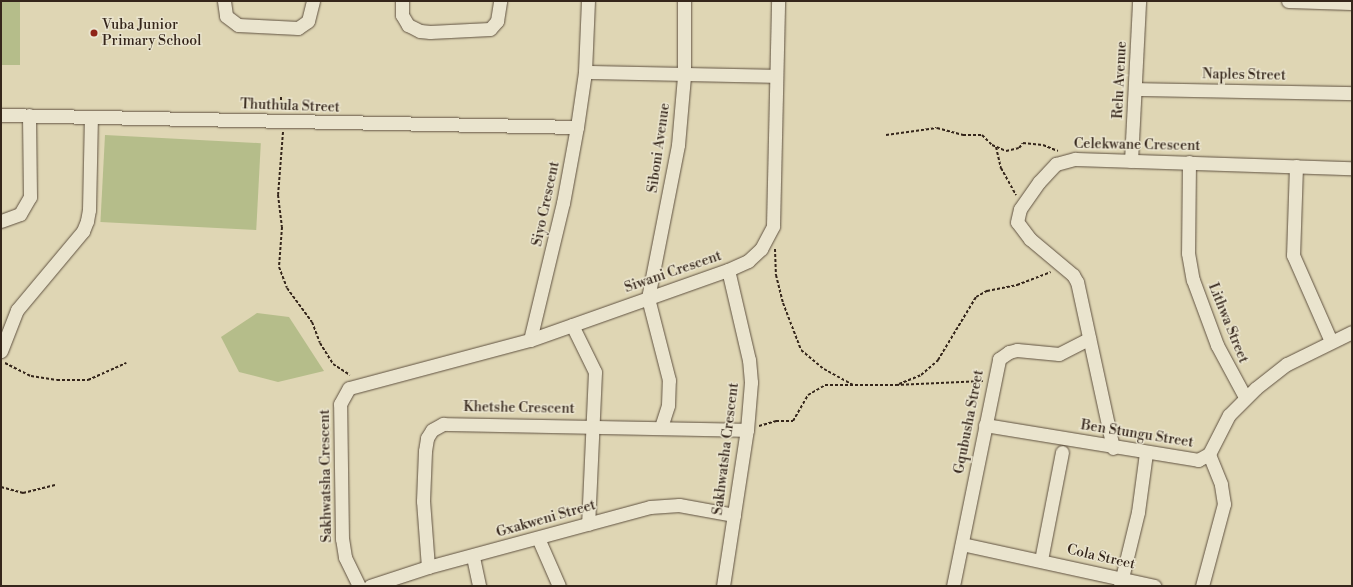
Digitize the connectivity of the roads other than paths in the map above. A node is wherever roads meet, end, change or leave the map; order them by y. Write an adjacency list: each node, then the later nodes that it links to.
1 (224, 1): 2 (street)
2 (313, 1)
3 (402, 1): 4 (street)
4 (500, 1)
5 (588, 1): 11 (street, Siyo Crescent)
6 (684, 1): 12 (street, Siboni Avenue)
7 (778, 1): 13 (street, Siwani Crescent)
8 (1139, 1): 14 (street, Relu Avenue)
9 (1288, 1): 10 (street)
10 (1352, 3)
11 (585, 72): 12 (street); 19 (street, Siyo Crescent)
12 (684, 76): 13 (street); 26 (street, Siboni Avenue)
13 (775, 76): 25 (street, Siwani Crescent)
14 (1136, 89): 15 (street, Naples Street); 20 (street, Relu Avenue)
15 (1352, 93)
16 (1, 114): 17 (street, Thuthula Street)
17 (29, 115): 18 (street, Thuthula Street); 24 (street)
18 (91, 117): 19 (street, Thuthula Street); 32 (street)
19 (577, 127): 30 (street, Siyo Crescent)
20 (1131, 160): 21 (street, Celekwane Crescent); 29 (street, Celekwane Crescent)
21 (1189, 162): 22 (street, Celekwane Crescent); 34 (street, Lithwa Street)
22 (1296, 166): 23 (street, Celekwane Crescent); 31 (street)
23 (1352, 168)
24 (1, 221)
25 (728, 270): 26 (street, Siwani Crescent); 38 (street, Sakhwatsha Crescent)
26 (648, 298): 27 (street, Siwani Crescent); 37 (street)
27 (572, 325): 30 (street, Siwani Crescent); 35 (street)
28 (1352, 332): 31 (street, Ben Stungu Street)
29 (1089, 339): 36 (street, Gqubusha Street); 39 (street)
30 (530, 340): 33 (street, Siwani Crescent)
31 (1331, 341): 34 (street, Ben Stungu Street)
32 (1, 352)
33 (355, 385): 51 (street, Sakhwatsha Crescent)
34 (1245, 398): 42 (street, Ben Stungu Street)
35 (591, 425): 37 (street, Khetshe Crescent); 44 (street); 49 (street, Khetshe Crescent)
36 (985, 425): 39 (street, Ben Stungu Street); 46 (street, Gqubusha Street)
37 (661, 427): 38 (street, Khetshe Crescent)
38 (747, 430): 43 (street, Sakhwatsha Crescent)
39 (1113, 448): 41 (street, Ben Stungu Street)
40 (1062, 452): 48 (street)
41 (1146, 453): 42 (street, Ben Stungu Street); 50 (street)
42 (1209, 454): 58 (street)
43 (734, 515): 44 (street, Gxakweni Street); 55 (street, Sakhwatsha Crescent)
44 (588, 524): 45 (street, Gxakweni Street)
45 (538, 538): 47 (street, Gxakweni Street); 54 (street)
46 (962, 544): 48 (street, Cola Street); 56 (street, Gqubusha Street)
47 (473, 557): 49 (street, Gxakweni Street); 53 (street)
48 (1041, 560): 50 (street, Cola Street)
49 (428, 567): 52 (street, Gxakweni Street)
50 (1121, 582): 57 (street, Cola Street)
51 (359, 586)
52 (370, 586)
53 (479, 586)
54 (559, 586)
55 (723, 586)
56 (953, 586)
57 (1154, 586)
58 (1202, 586)

